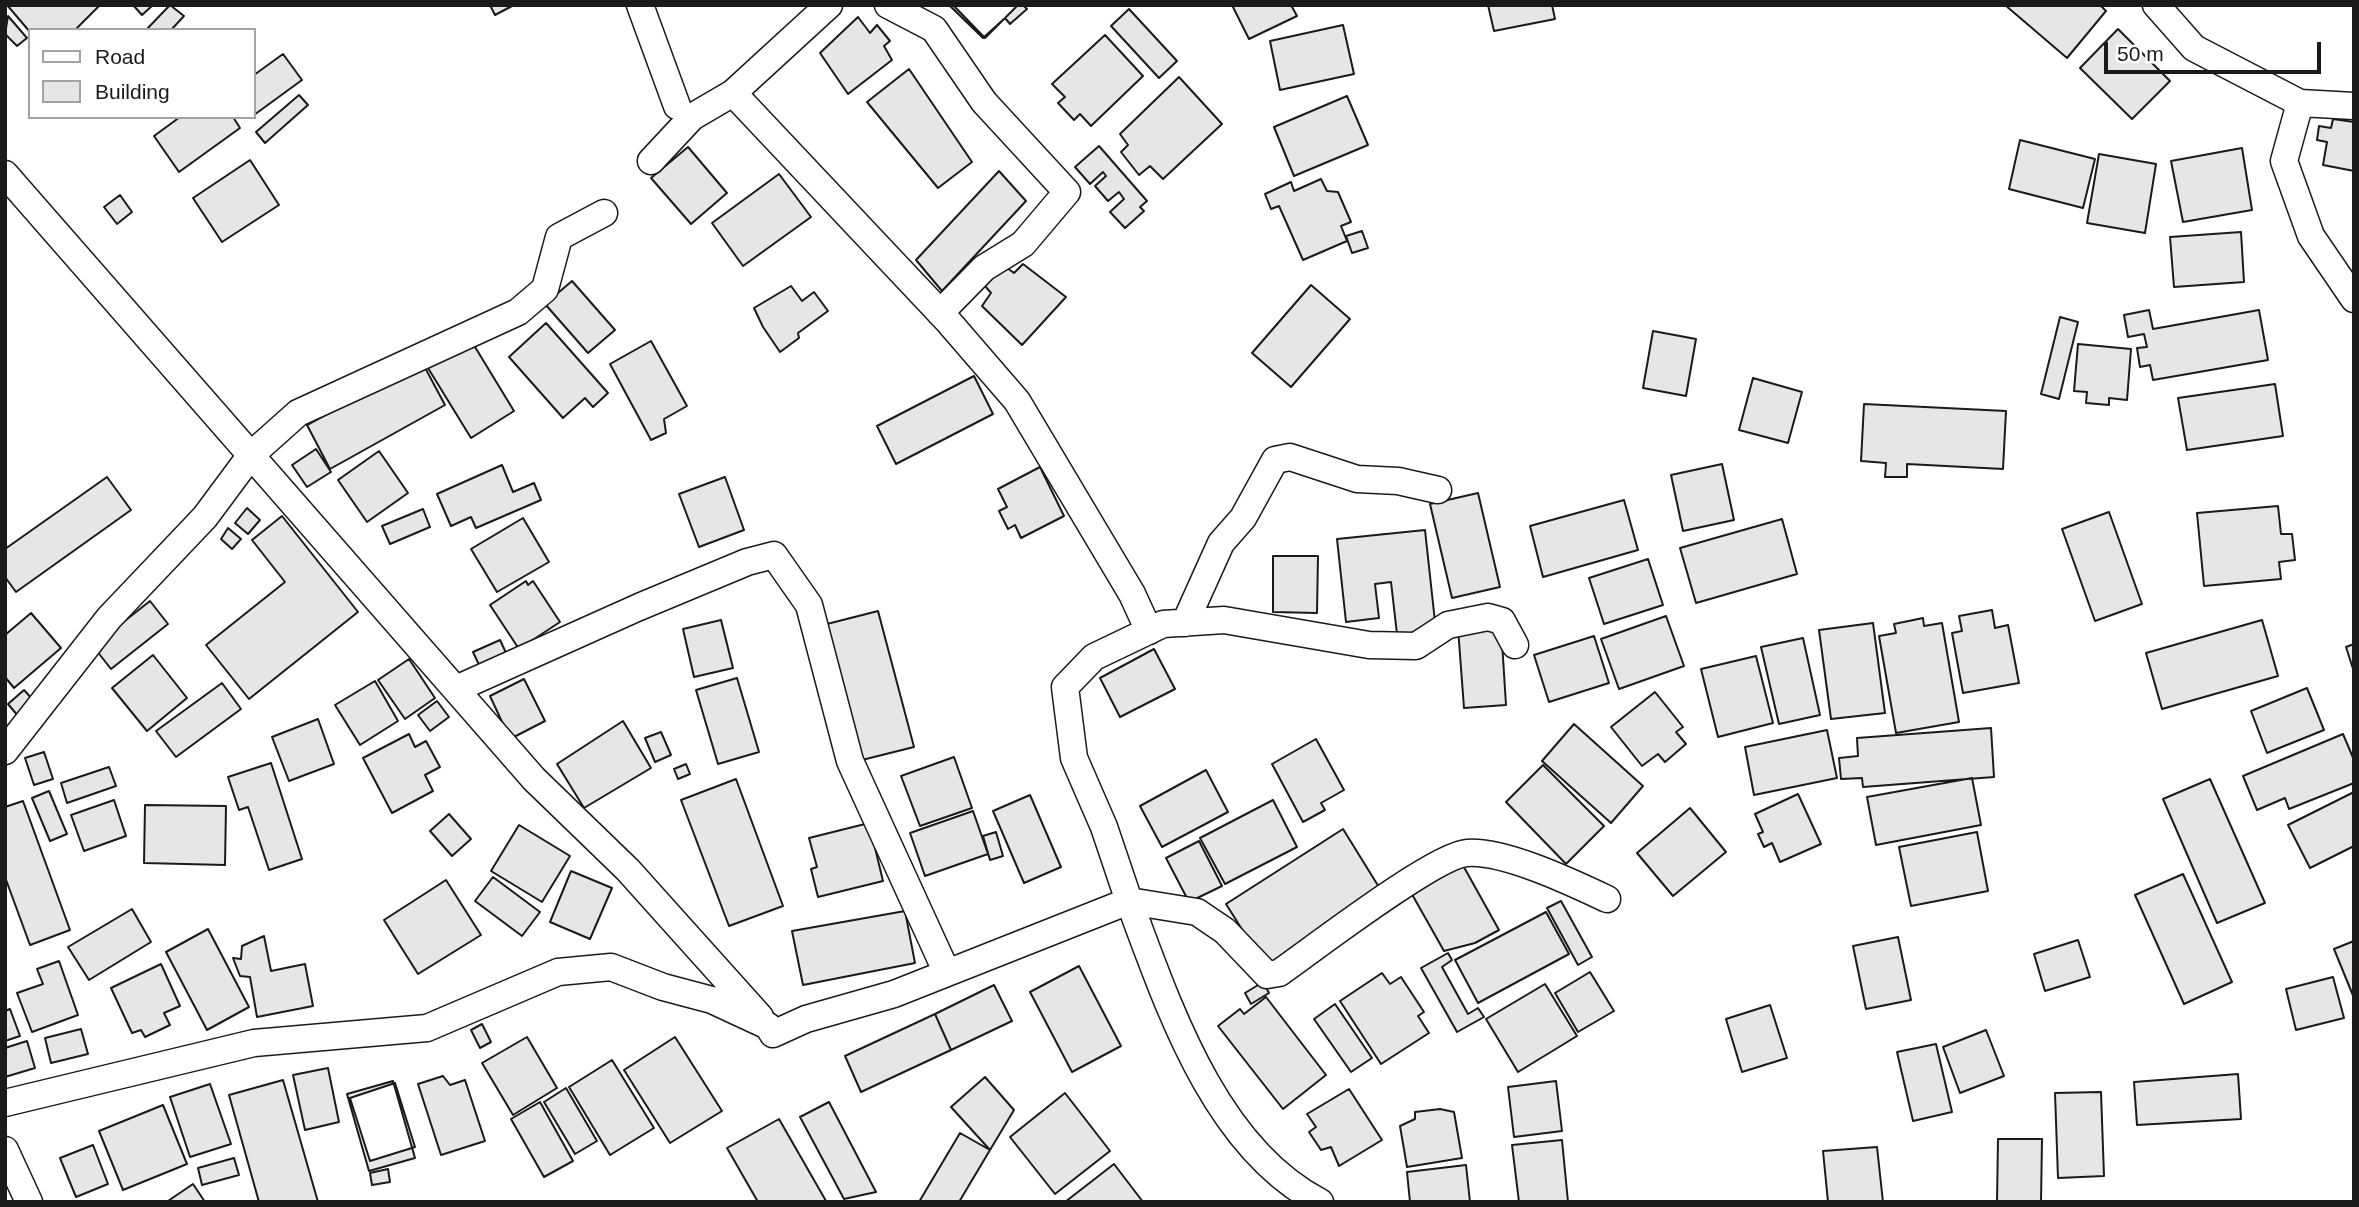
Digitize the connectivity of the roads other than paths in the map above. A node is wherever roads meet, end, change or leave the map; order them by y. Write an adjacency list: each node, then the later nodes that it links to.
1 (639, 5): 8 (street)
2 (830, 5): 5 (street)
3 (888, 5): 13 (street)
4 (2156, 5): 7 (street)
5 (733, 93): 9 (street); 13 (street)
6 (2350, 100): 7 (street)
7 (2300, 103): 12 (street)
8 (677, 106)
9 (651, 161)
10 (5, 174): 14 (street)
11 (604, 213): 14 (street)
12 (2354, 299)
13 (940, 313): 17 (street)
14 (251, 455): 19 (street); 20 (street)
15 (1438, 490): 16 (street)
16 (1185, 623): 17 (street); 18 (street)
17 (1149, 631): 22 (street)
18 (1515, 645)
19 (457, 689): 23 (street); 24 (street)
20 (5, 751)
21 (1607, 899): 22 (street)
22 (1129, 901): 23 (street); 28 (street)
23 (947, 973): 24 (street)
24 (768, 1026): 25 (street)
25 (5, 1103)
26 (5, 1150): 27 (street)
27 (29, 1202)
28 (1320, 1202)

